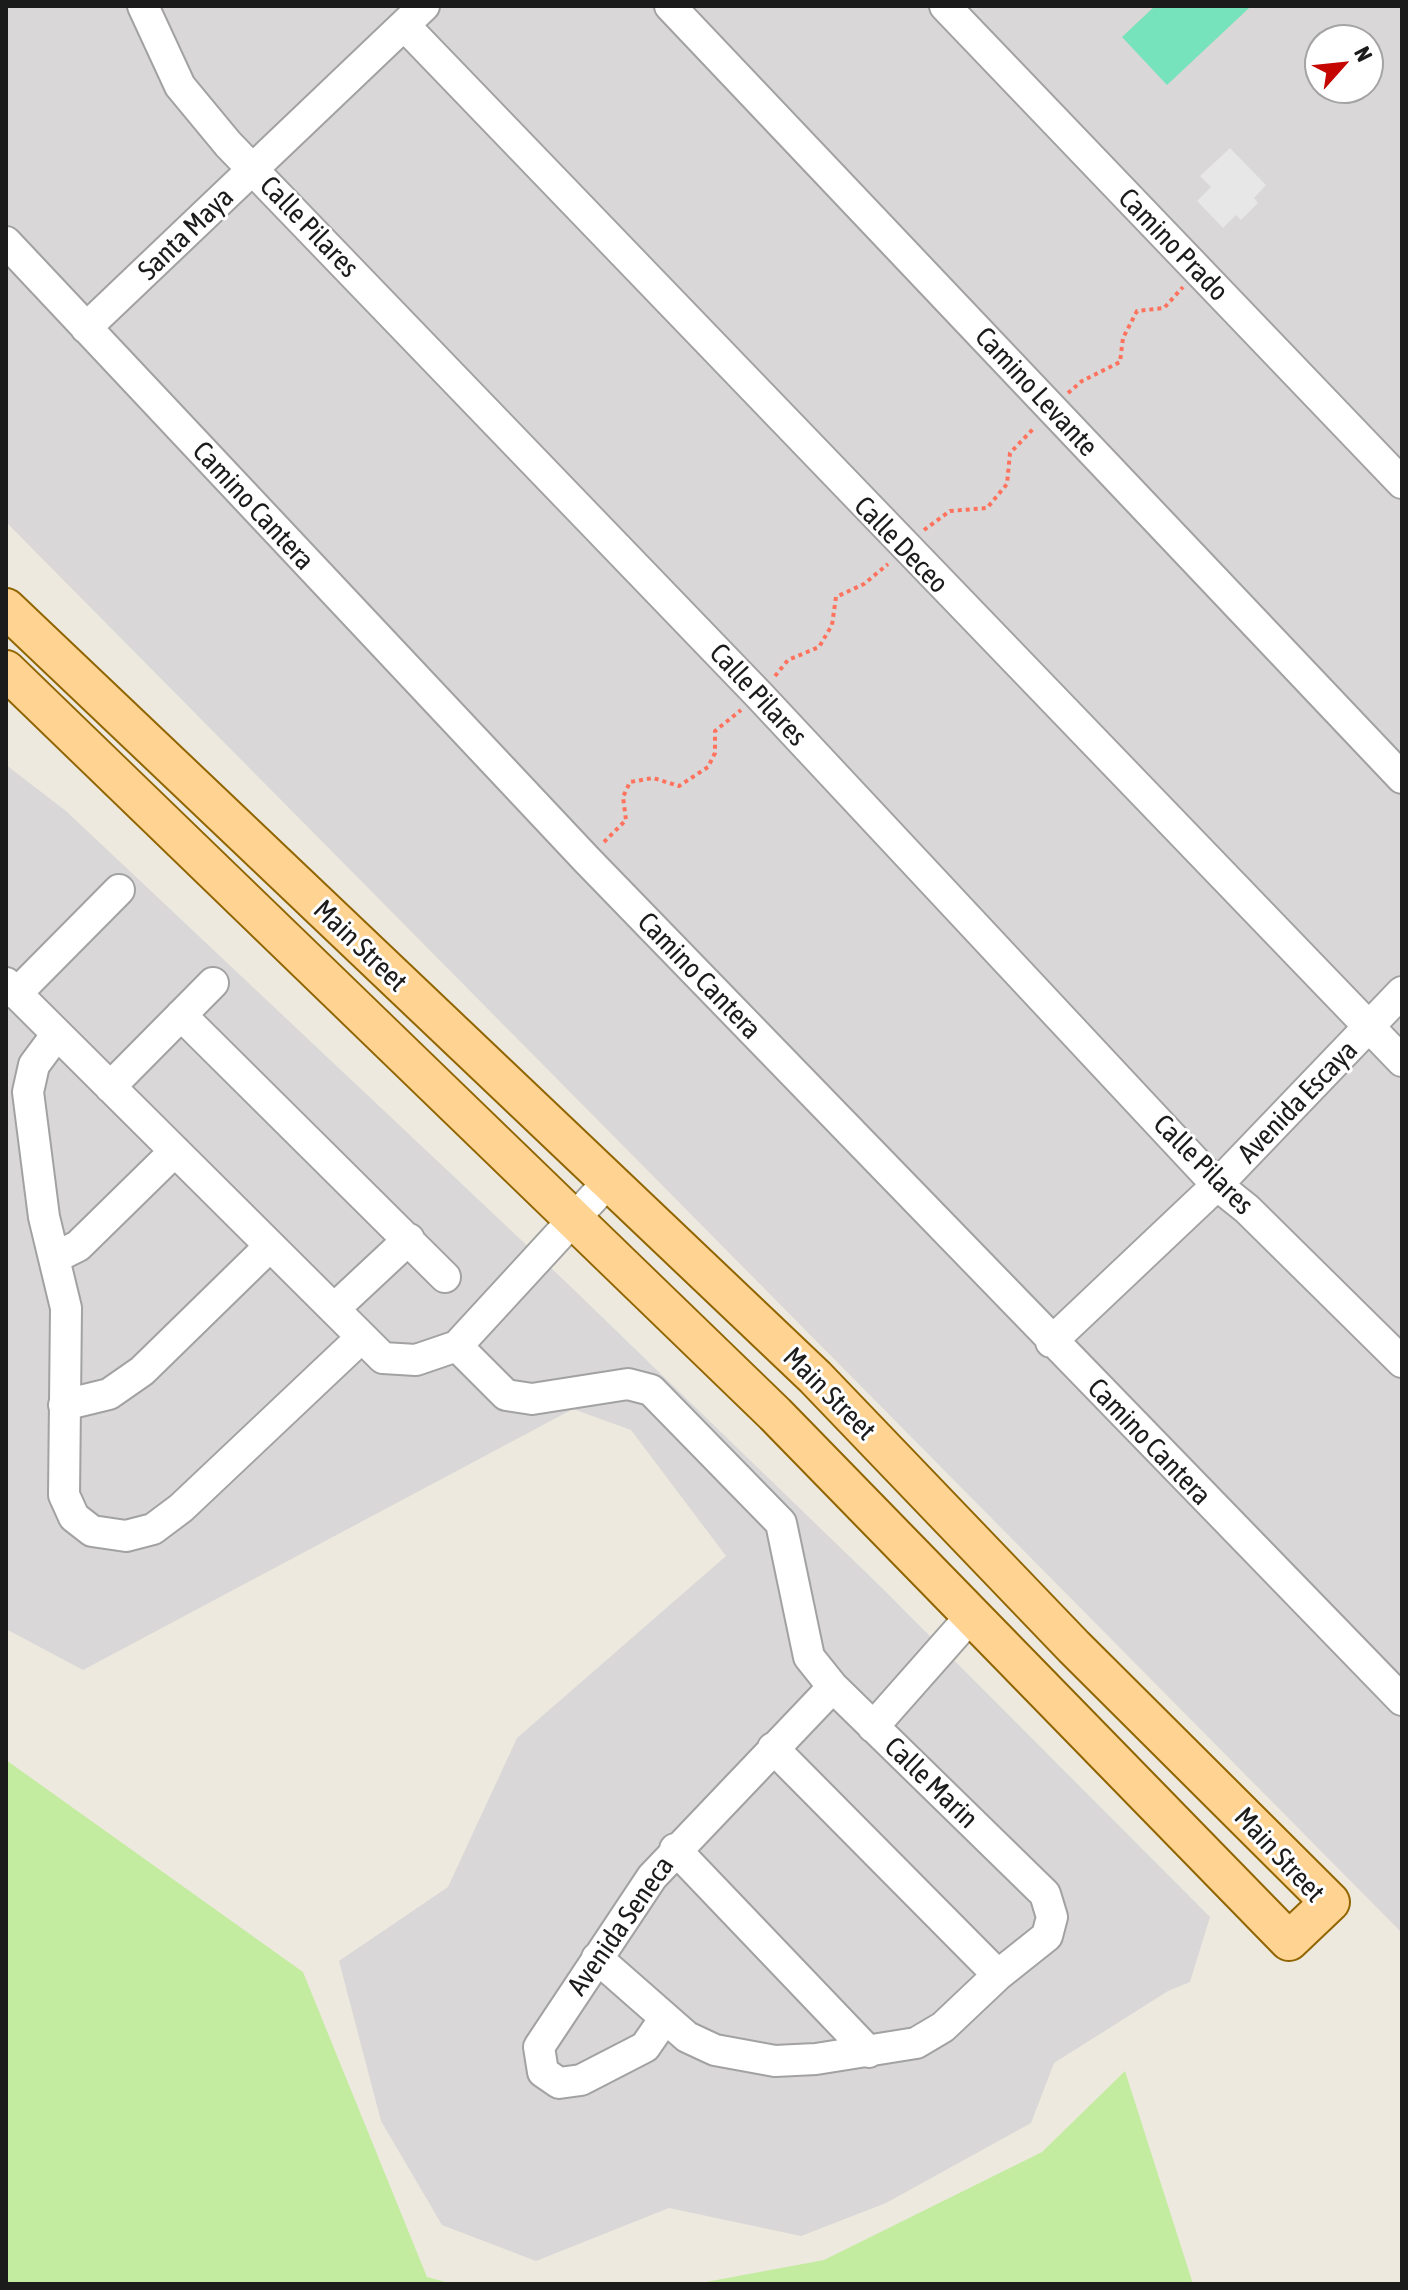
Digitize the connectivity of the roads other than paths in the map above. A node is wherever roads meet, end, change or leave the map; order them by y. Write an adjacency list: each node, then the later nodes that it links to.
1 (143, 6): 5 (street, Calle Pilares)
2 (670, 6): 11 (street, Camino Levante)
3 (945, 6): 8 (street, Camino Prado)
4 (414, 16): 5 (street, Santa Maya); 17 (street, Calle Deceo)
5 (253, 169): 7 (street, Santa Maya); 23 (street, Calle Pilares)
6 (6, 242): 7 (street, Camino Cantera)
7 (86, 328): 31 (street, Camino Cantera)
8 (1402, 483)
9 (6, 608): 22 (main road, Main Street)
10 (6, 670): 24 (main road, Main Street)
11 (1402, 778)
12 (119, 890): 14 (street)
13 (213, 983): 16 (street)
14 (11, 988): 18 (street)
15 (1402, 992): 17 (street, Avenida Escaya)
16 (181, 1015): 20 (street); 25 (street)
17 (1371, 1028): 19 (street, Calle Deceo); 23 (street, Avenida Escaya)
18 (57, 1034): 20 (street); 27 (street)
19 (1402, 1061)
20 (110, 1087): 21 (street)
21 (175, 1151): 26 (street); 27 (street)
22 (607, 1183): 24 (street); 35 (main road, Main Street)
23 (1217, 1185): 31 (street, Avenida Escaya); 33 (street, Calle Pilares)
24 (570, 1219): 32 (street); 35 (main road, Main Street)
25 (409, 1239): 28 (street); 29 (street)
26 (270, 1246): 29 (street); 34 (street)
27 (54, 1258): 34 (street)
28 (445, 1277)
29 (334, 1309): 30 (street)
30 (362, 1337): 32 (street); 34 (street)
31 (1051, 1342): 37 (street, Camino Cantera)
32 (457, 1346): 36 (street, Calle Marin)
33 (1402, 1362)
34 (64, 1405)
35 (972, 1615): 38 (street)
36 (833, 1687): 38 (street, Calle Marin); 39 (street, Avenida Seneca)
37 (1402, 1700)
38 (873, 1727): 42 (street, Calle Marin)
39 (773, 1748): 40 (street, Avenida Seneca); 42 (street)
40 (675, 1849): 41 (street, Avenida Seneca); 44 (street)
41 (597, 1958): 43 (street, Calle Marin); 43 (street, Avenida Seneca)
42 (998, 1975): 44 (street, Calle Marin)
43 (665, 2018): 44 (street, Calle Marin)
44 (869, 2052)

